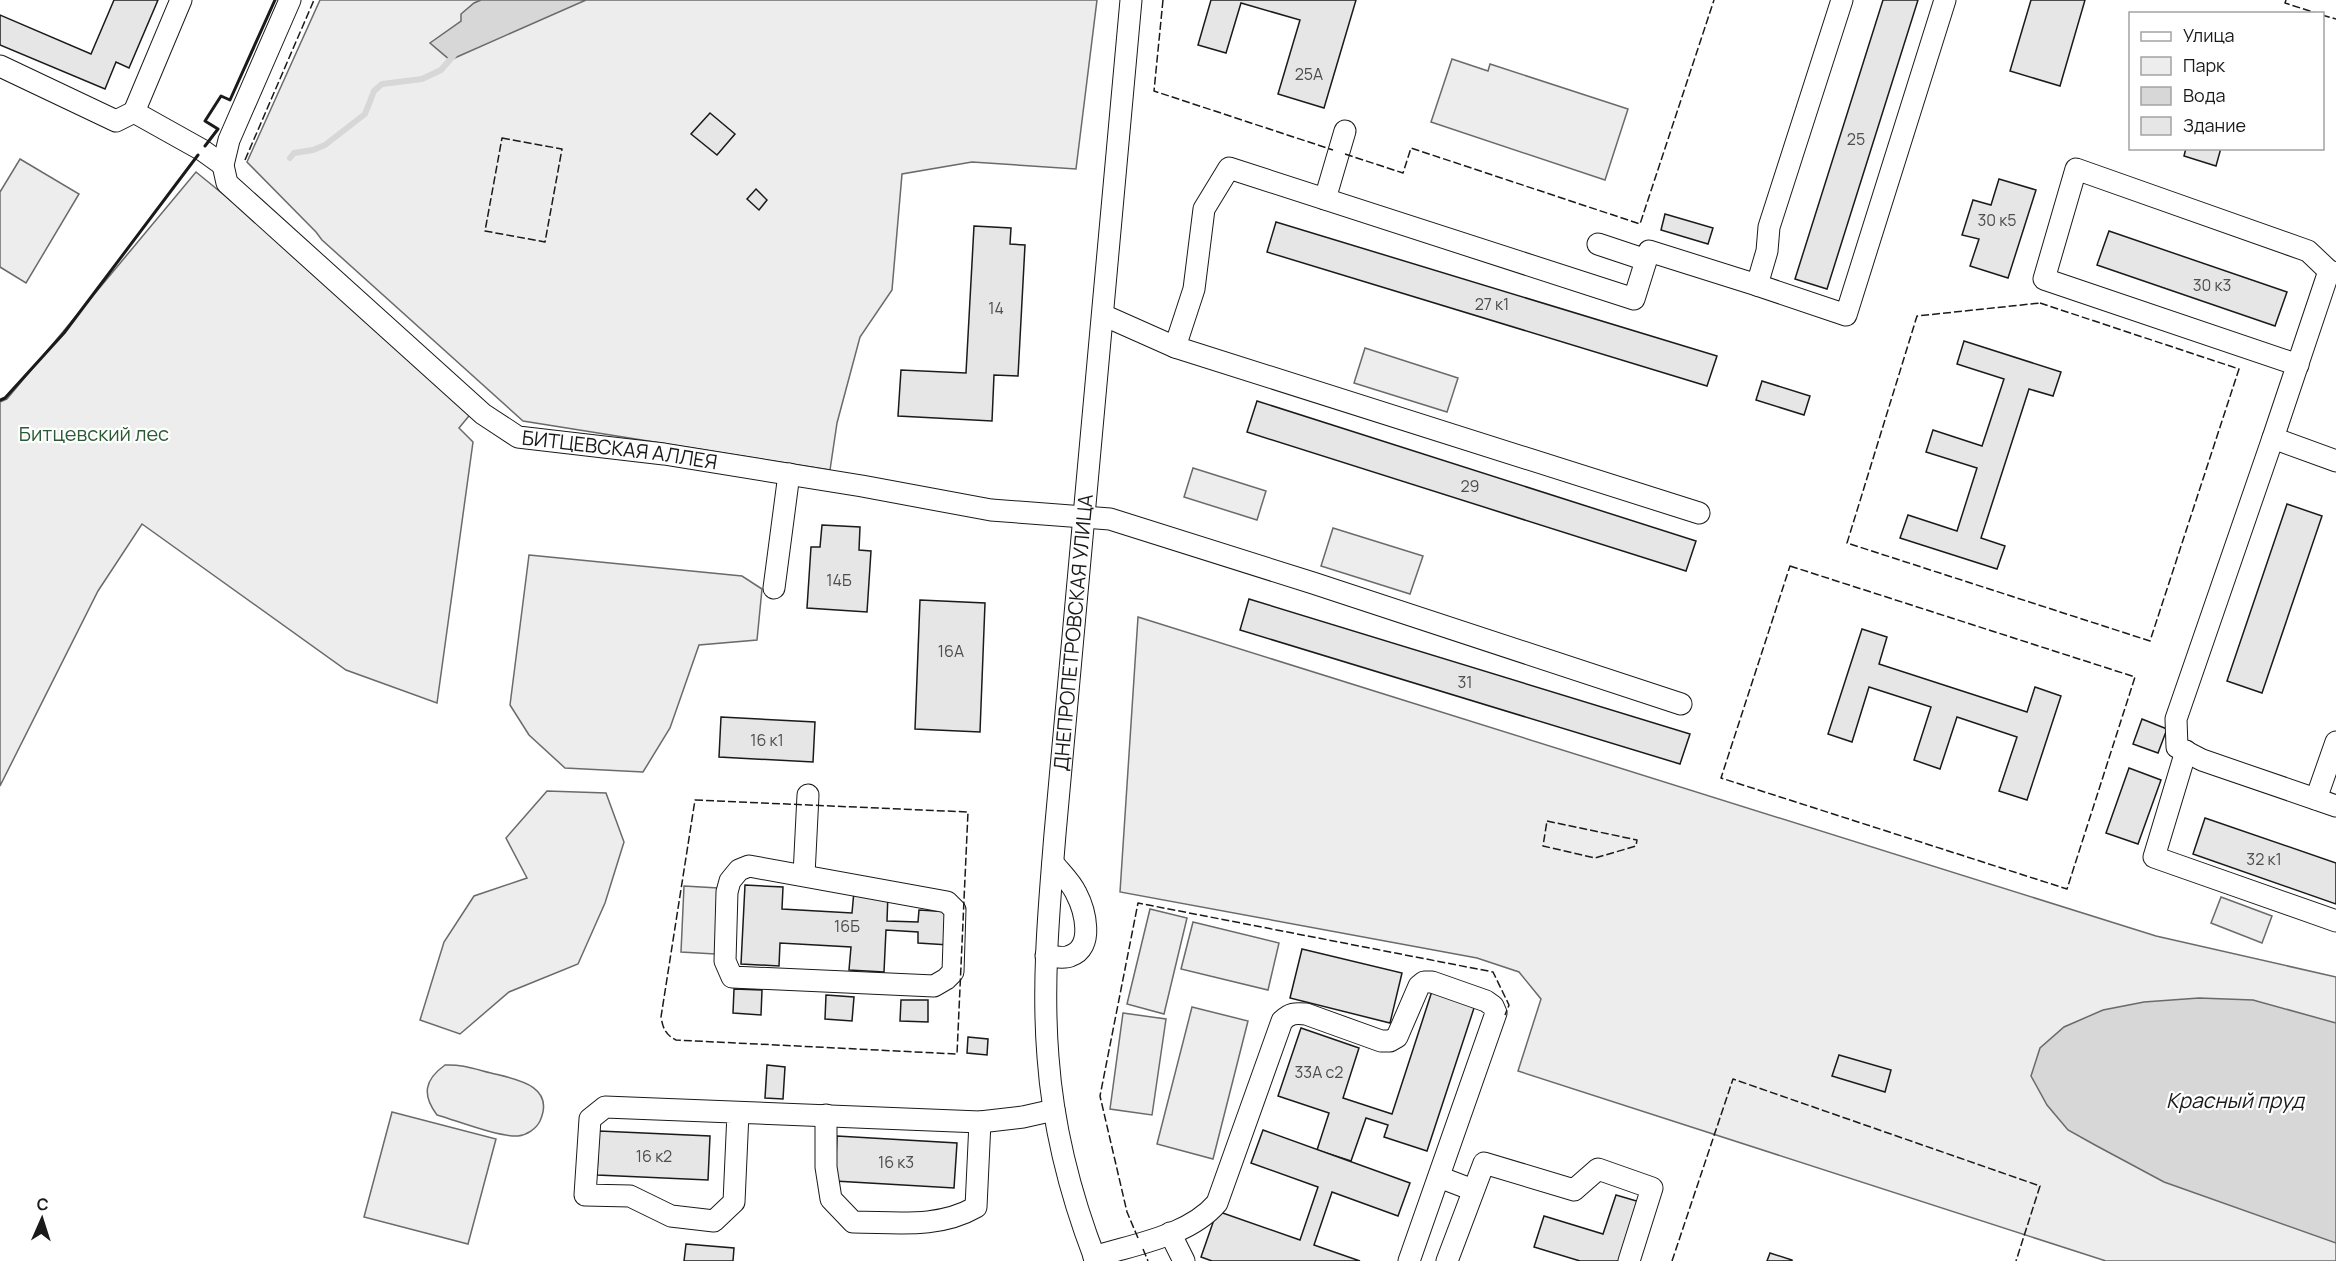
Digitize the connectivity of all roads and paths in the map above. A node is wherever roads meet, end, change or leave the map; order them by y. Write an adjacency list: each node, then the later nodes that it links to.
1 (181, 0): 7 (street)
2 (290, 0): 9 (street)
3 (1131, 0): 15 (street, ДНЕПРОПЕТРОВСКАЯ УЛИЦА)
4 (1842, 0): 14 (street)
5 (1945, 0): 14 (street)
6 (0, 66): 7 (street)
7 (134, 112): 9 (street)
8 (1345, 131): 10 (street)
9 (223, 165): 20 (street, БИТЦЕВСКАЯ АЛЛЕЯ)
10 (1325, 199): 12 (street); 16 (street)
11 (1598, 244): 12 (street)
12 (1646, 260): 14 (street)
13 (2333, 272): 17 (street); 17 (street)
14 (1757, 285)
15 (1103, 315): 16 (street); 22 (street, ДНЕПРОПЕТРОВСКАЯ УЛИЦА)
16 (1175, 346): 21 (street)
17 (2298, 365): 18 (street)
18 (2273, 438): 19 (street); 26 (street)
19 (2336, 461)
20 (789, 474): 22 (street, БИТЦЕВСКАЯ АЛЛЕЯ); 23 (street)
21 (1698, 513)
22 (1085, 517): 24 (street, БИТЦЕВСКАЯ АЛЛЕЯ); 29 (street, ДНЕПРОПЕТРОВСКАЯ УЛИЦА)
23 (774, 588)
24 (1681, 704)
25 (2336, 742): 28 (street)
26 (2186, 752): 28 (street); 31 (street)
27 (808, 795): 30 (street)
28 (2326, 803)
29 (1053, 863): 32 (street, ДНЕПРОПЕТРОВСКАЯ УЛИЦА); 32 (street)
30 (804, 875): 30 (street)
31 (2336, 921)
32 (1046, 956): 33 (street, ДНЕПРОПЕТРОВСКАЯ УЛИЦА)
33 (1054, 1110): 36 (street); 40 (street, ДНЕПРОПЕТРОВСКАЯ УЛИЦА)
34 (738, 1113): 34 (street); 35 (street)
35 (826, 1115): 36 (street); 36 (street)
36 (980, 1122)
37 (1439, 1178): 38 (street); 39 (street); 42 (street)
38 (1473, 1190): 43 (street); 44 (street)
39 (1170, 1233): 40 (street); 41 (street)
40 (1095, 1259)
41 (1184, 1261)
42 (1409, 1261)
43 (1447, 1261)
44 (1629, 1261)

